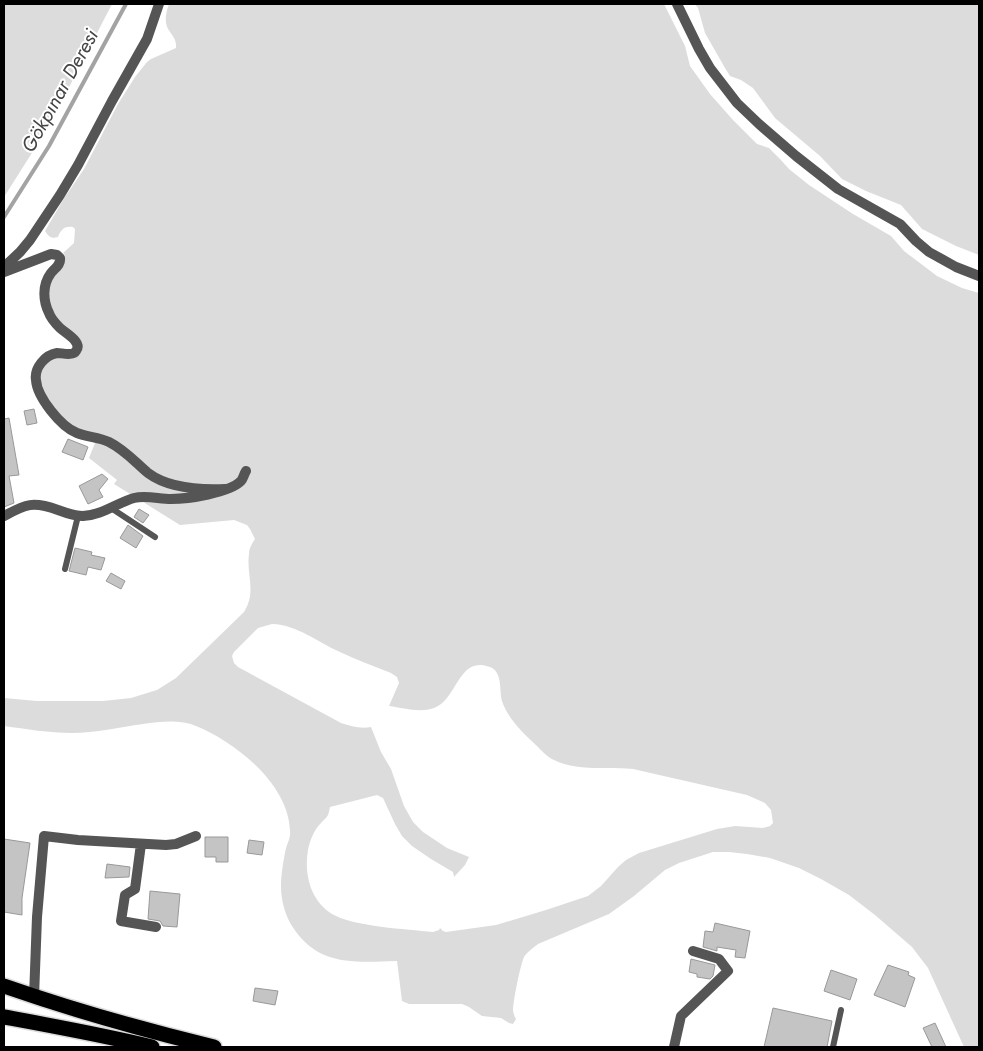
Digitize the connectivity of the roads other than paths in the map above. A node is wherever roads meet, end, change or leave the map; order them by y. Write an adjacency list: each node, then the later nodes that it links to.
1 (159, 4): 3 (street)
2 (677, 4): 5 (street)
3 (4, 268)
4 (4, 272): 7 (street)
5 (979, 276)
6 (246, 471): 7 (street)
7 (225, 489): 8 (street)
8 (111, 508): 10 (street); 11 (lane)
9 (4, 516): 10 (street)
10 (78, 516): 12 (lane)
11 (155, 537)
12 (65, 570)
13 (196, 836): 14 (street)
14 (141, 844): 15 (street); 18 (street)
15 (156, 927)
16 (693, 951): 23 (street)
17 (4, 986): 18 (highway)
18 (34, 997): 22 (highway)
19 (842, 1010): 24 (lane)
20 (4, 1017): 21 (highway)
21 (152, 1047)
22 (214, 1047)
23 (674, 1047)
24 (833, 1047)

